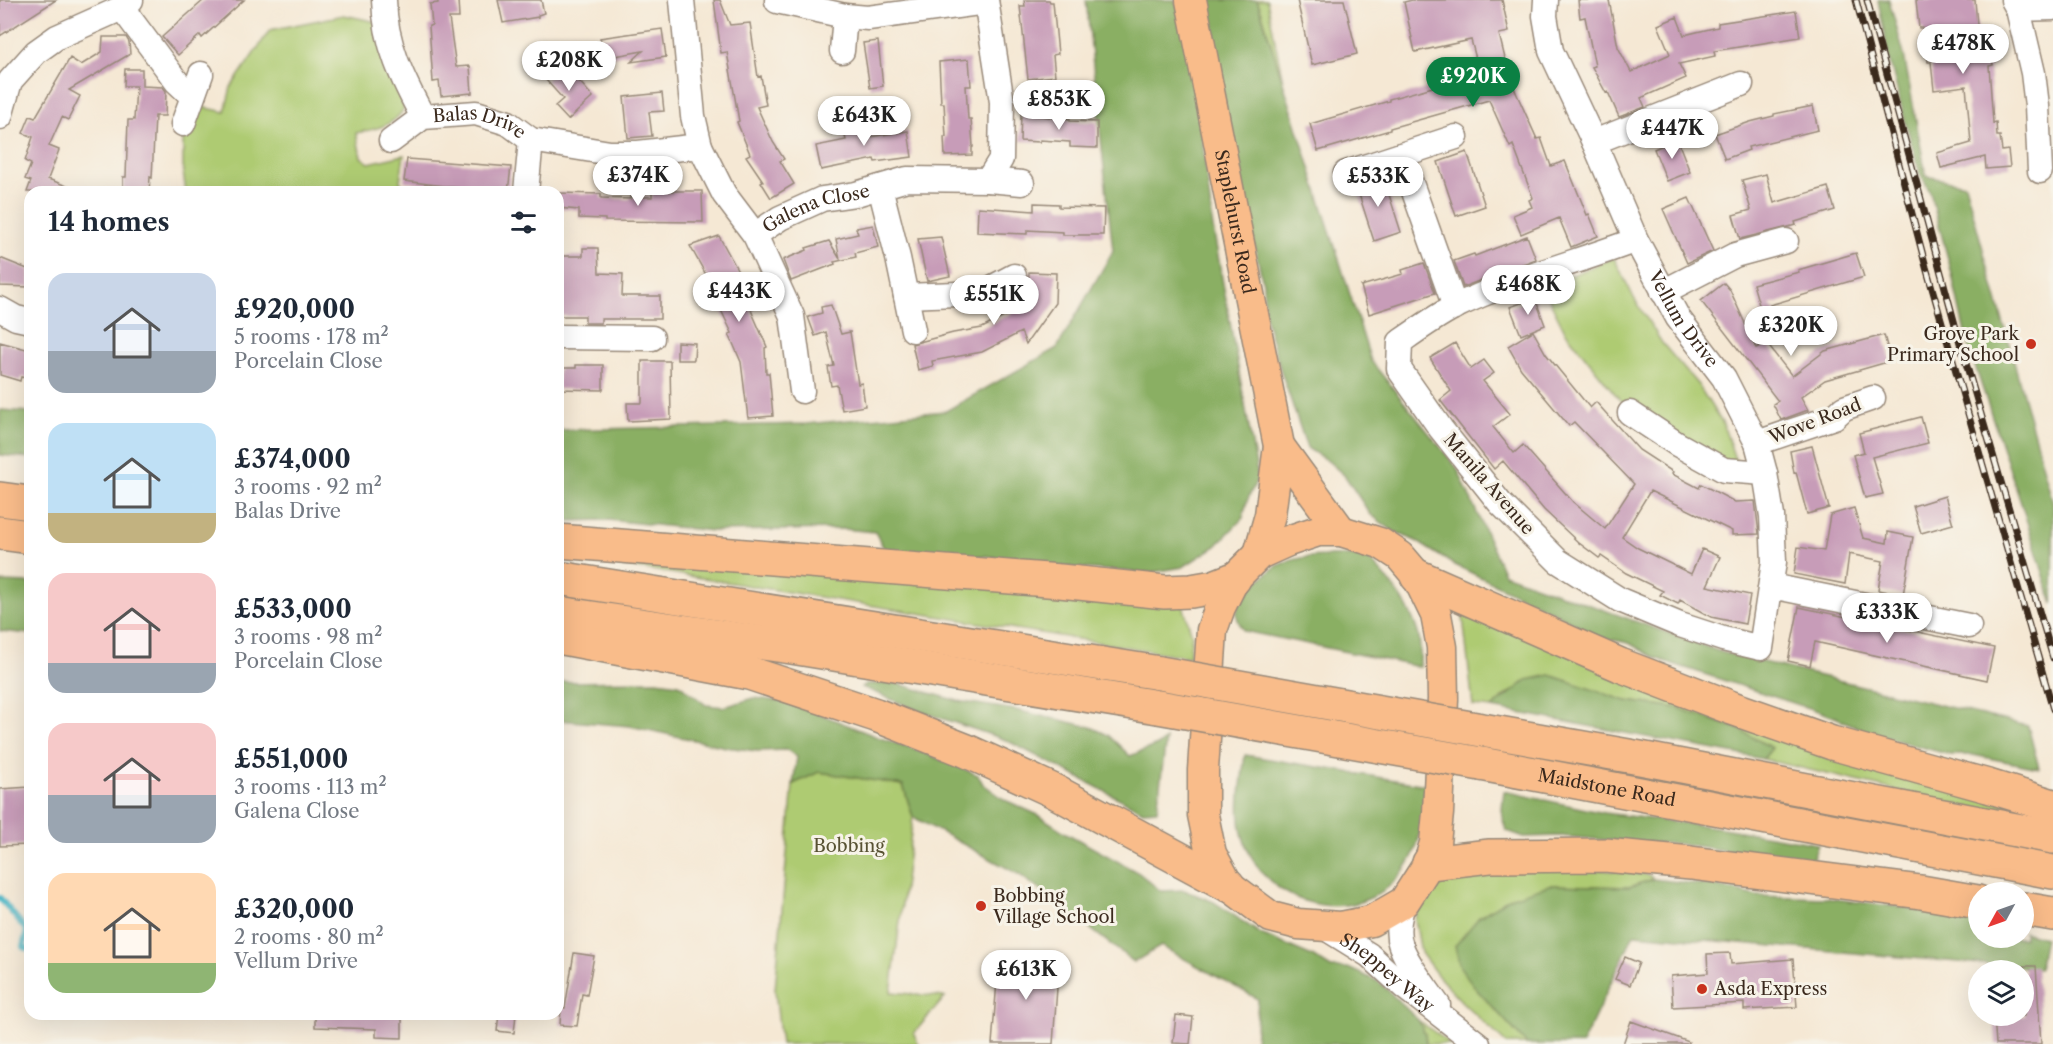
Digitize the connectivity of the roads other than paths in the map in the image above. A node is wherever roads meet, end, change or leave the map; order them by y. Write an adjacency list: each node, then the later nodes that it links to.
1 (384, 0): 14 (street, Balas Drive)
2 (681, 0): 20 (street)
3 (1191, 0): 44 (main road, Staplehurst Road)
4 (1546, 0): 19 (street, Vellum Drive)
5 (777, 1): 10 (street)
6 (986, 1): 10 (street); 24 (street)
7 (127, 4): 13 (street); 15 (street)
8 (2015, 4): 9 (street); 22 (street)
9 (2053, 8)
10 (845, 16): 11 (street)
11 (842, 51)
12 (1741, 84): 19 (street)
13 (0, 117)
14 (423, 117): 17 (street, Balas Drive); 18 (street, Balas Drive)
15 (183, 124)
16 (1456, 137): 21 (street)
17 (531, 140): 20 (street, Balas Drive); 26 (street, Balas Drive)
18 (391, 141)
19 (1594, 142): 29 (street, Vellum Drive)
20 (700, 146): 28 (street)
21 (1401, 155): 23 (street); 34 (street)
22 (2040, 171)
23 (1346, 173)
24 (988, 180): 25 (street, Galena Close); 27 (street, Galena Close)
25 (1023, 183)
26 (527, 186)
27 (879, 187): 28 (street, Galena Close); 33 (street, Galena Close)
28 (755, 235): 40 (street)
29 (1636, 240): 32 (street, Vellum Drive); 34 (street)
30 (1786, 241): 32 (street)
31 (1014, 276): 33 (street)
32 (1663, 292): 43 (street, Vellum Drive)
33 (906, 297): 37 (street, Galena Close)
34 (1455, 307): 60 (street, Manila Avenue)
35 (0, 309): 36 (street)
36 (24, 320)
37 (913, 330)
38 (564, 337): 39 (street)
39 (652, 338)
40 (802, 391)
41 (1872, 398): 43 (street, Wove Road)
42 (1630, 413): 45 (street)
43 (1757, 443): 45 (street, Vellum Drive)
44 (1279, 446): 48 (main road, Staplehurst Road); 52 (main road, Staplehurst Road)
45 (1765, 473): 56 (street, Vellum Drive)
46 (0, 499): 47 (highway)
47 (24, 502)
48 (1341, 531): 52 (main road); 53 (main road)
49 (0, 533): 50 (highway)
50 (24, 536)
51 (564, 541): 55 (highway)
52 (1259, 554): 55 (main road)
53 (1417, 576): 61 (highway); 63 (main road)
54 (564, 579): 62 (highway, Maidstone Road, bridge)
55 (1234, 579): 65 (main road)
56 (1771, 586): 58 (street); 60 (street, Vellum Drive)
57 (564, 614): 64 (highway, Maidstone Road, bridge)
58 (1969, 626)
59 (564, 638): 65 (highway)
60 (1761, 648)
61 (2049, 806)
62 (2053, 837)
63 (1429, 863): 66 (highway); 67 (main road)
64 (2053, 872)
65 (1228, 885): 70 (main road)
66 (1968, 900)
67 (1404, 902): 70 (main road); 71 (street, Sheppey Way)
68 (2034, 911): 69 (highway)
69 (2053, 914)
70 (1324, 927): 71 (street, Sheppey Way)
71 (1449, 1021): 72 (street, Sheppey Way)
72 (1478, 1044)

